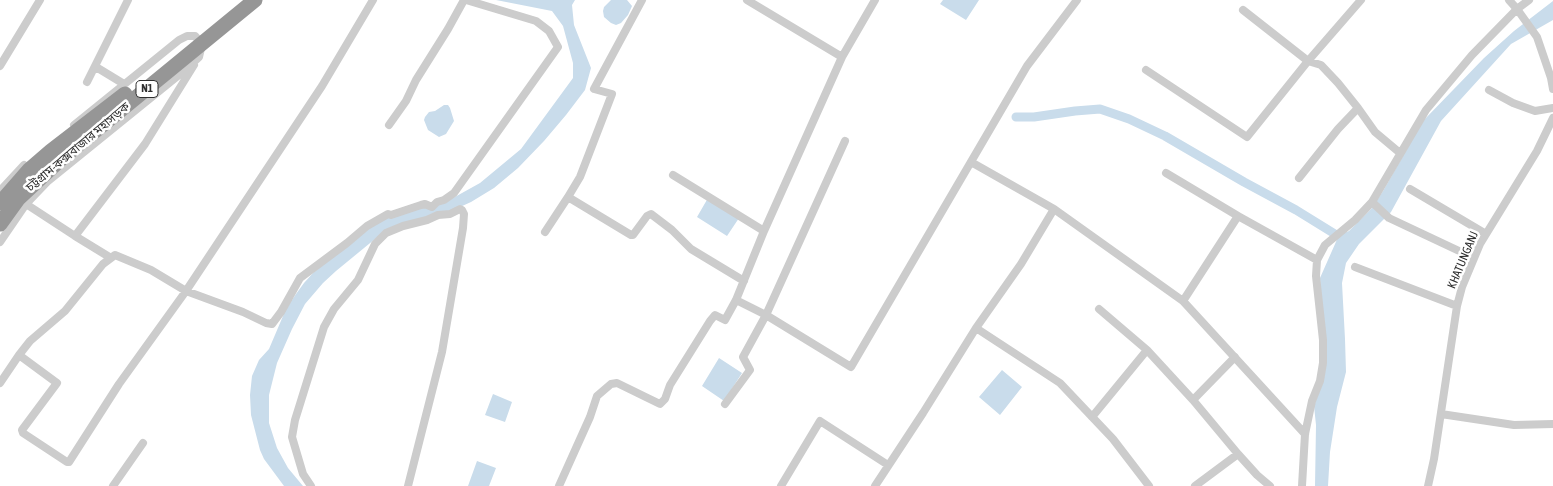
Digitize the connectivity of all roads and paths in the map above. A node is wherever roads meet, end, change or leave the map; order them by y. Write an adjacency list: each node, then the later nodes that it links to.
1 (40, 0): 19 (street)
2 (128, 0): 20 (street)
3 (240, 0): 16 (highway, চট্টগ্রাম-কক্সবাজার মহাসড়ক / N1)
4 (256, 0): 16 (highway, চট্টগ্রাম-কক্সবাজার মহাসড়ক / N1)
5 (373, 0): 57 (street)
6 (465, 0): 30 (street); 57 (street)
7 (642, 0): 40 (street)
8 (747, 0): 17 (street)
9 (875, 0): 17 (street)
10 (1077, 0): 34 (street)
11 (1509, 0): 15 (street)
12 (1529, 0): 15 (street)
13 (1359, 1): 18 (street)
14 (1243, 10): 18 (street)
15 (1519, 12): 24 (street); 32 (street)
16 (199, 46): 23 (street); 29 (highway, চট্টগ্রাম-কক্সবাজার মহাসড়ক / N1); 29 (street); 50 (street)
17 (842, 57): 47 (street)
18 (1308, 61): 21 (street); 26 (street)
19 (0, 66)
20 (96, 66): 22 (street); 23 (street)
21 (1146, 70)
22 (87, 82)
23 (124, 84): 29 (street)
24 (1553, 89)
25 (1489, 90): 27 (street)
26 (1358, 108): 32 (street); 37 (street)
27 (1553, 108)
28 (1553, 118): 49 (street, KHATUNGANJ)
29 (94, 121): 33 (highway, চট্টগ্রাম-কক্সবাজার মহাসড়ক / N1); 39 (street); 42 (highway, চট্টগ্রাম-কক্সবাজার মহাসড়ক / N1)
30 (390, 125)
31 (845, 141): 62 (street)
32 (1400, 153): 41 (street)
33 (73, 155): 43 (street); 46 (highway, চট্টগ্রাম-কক্সবাজার মহাসড়ক / N1)
34 (971, 162): 44 (street); 62 (street)
35 (1166, 173): 45 (street)
36 (673, 175): 47 (street)
37 (1299, 178)
38 (1410, 189): 49 (street)
39 (0, 191)
40 (568, 197): 48 (street); 56 (street)
41 (1372, 202): 53 (street); 54 (street)
42 (0, 203)
43 (26, 204): 50 (street); 51 (street)
44 (1054, 209): 59 (street); 63 (street)
45 (1238, 216): 54 (street); 59 (street)
46 (0, 224)
47 (764, 231): 56 (street)
48 (545, 232)
49 (1486, 234): 53 (street, KHATUNGANJ)
50 (75, 236): 52 (street)
51 (0, 242)
52 (111, 258): 57 (street); 65 (street)
53 (1474, 258): 60 (street, KHATUNGANJ)
54 (1317, 260): 73 (street)
55 (1355, 267): 60 (street)
56 (744, 281): 58 (street)
57 (186, 291): 65 (street)
58 (736, 300): 62 (street); 80 (street)
59 (1183, 301): 66 (street)
60 (1458, 306): 70 (street, KHATUNGANJ)
61 (1099, 309): 64 (street)
62 (766, 315): 69 (street)
63 (976, 328): 71 (street); 76 (street)
64 (1148, 350): 68 (street); 71 (street)
65 (19, 355): 67 (street)
66 (1235, 358): 68 (street); 73 (street)
67 (0, 383)
68 (1194, 400): 75 (street)
69 (725, 404)
70 (1441, 414): 72 (street); 87 (street, KHATUNGANJ)
71 (1092, 417): 83 (street)
72 (1553, 424)
73 (1305, 434): 86 (street)
74 (143, 443): 77 (street)
75 (1238, 454): 84 (street); 85 (street)
76 (888, 466): 81 (street); 82 (street)
77 (113, 486)
78 (311, 486): 79 (street)
79 (408, 486)
80 (559, 486)
81 (781, 486)
82 (875, 486)
83 (1150, 486)
84 (1195, 486)
85 (1270, 486)
86 (1302, 486)
87 (1428, 486)

